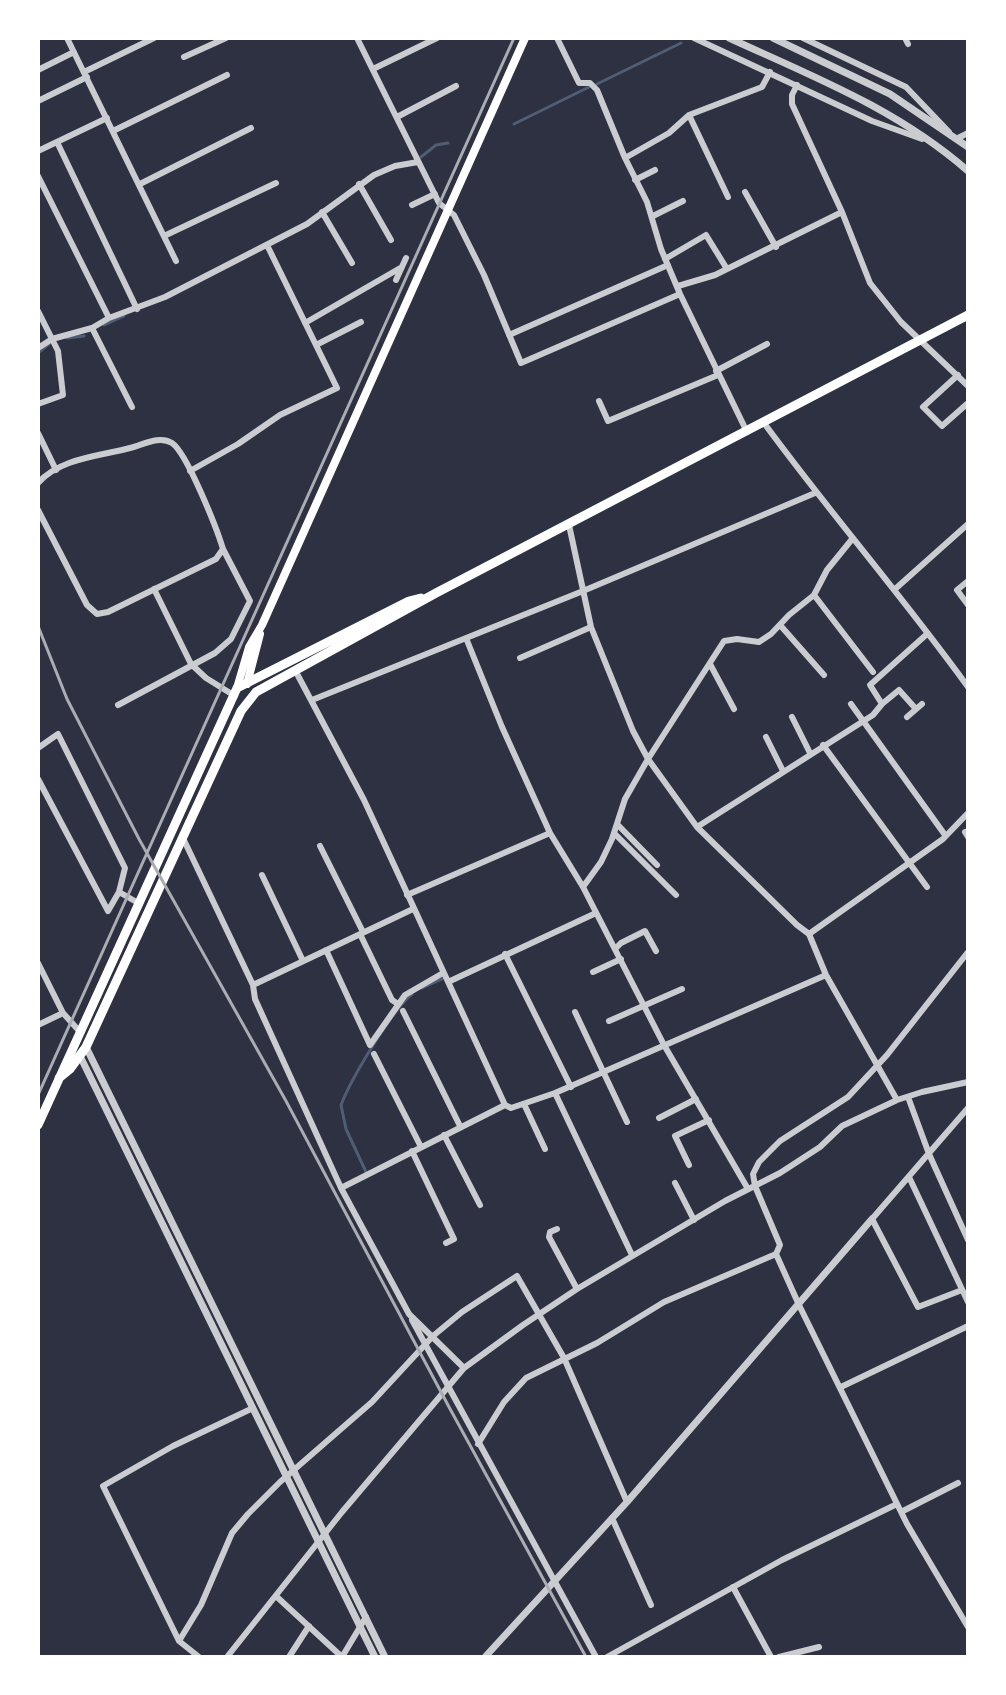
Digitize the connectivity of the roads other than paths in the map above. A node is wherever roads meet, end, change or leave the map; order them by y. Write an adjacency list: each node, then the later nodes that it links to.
1 (67, 38): 12 (street)
2 (154, 38): 17 (street)
3 (226, 38): 13 (street)
4 (357, 38): 14 (street)
5 (437, 38): 14 (street)
6 (525, 38): 48 (main road)
7 (557, 38): 34 (street)
8 (694, 38): 16 (street)
9 (729, 38): 32 (street)
10 (773, 38): 27 (street)
11 (803, 38): 27 (street)
12 (74, 52): 15 (street); 17 (street)
13 (184, 57)
14 (373, 69): 23 (street)
15 (38, 70)
16 (770, 72): 19 (street); 22 (street)
17 (85, 75): 21 (street); 24 (street)
18 (227, 75): 26 (street)
19 (797, 85): 32 (street); 50 (street)
20 (456, 86): 23 (street)
21 (38, 101)
22 (689, 115): 34 (street); 45 (street)
23 (397, 117): 35 (street)
24 (107, 118): 26 (street); 30 (street)
25 (251, 128): 41 (street)
26 (113, 131): 41 (street)
27 (949, 132): 29 (street)
28 (968, 133): 29 (street)
29 (958, 138): 31 (street)
30 (57, 142): 33 (street); 65 (street)
31 (968, 147)
32 (943, 149): 37 (street)
33 (38, 151)
34 (625, 158): 39 (street)
35 (418, 162): 42 (street); 44 (street)
36 (655, 170): 39 (street)
37 (968, 171)
38 (38, 176): 68 (street)
39 (635, 180): 51 (street)
40 (276, 183): 52 (street)
41 (140, 184): 52 (street)
42 (359, 184): 49 (street); 53 (street)
43 (745, 192): 55 (street)
44 (435, 194): 47 (street); 48 (street)
45 (728, 197)
46 (683, 201): 51 (street)
47 (412, 205)
48 (448, 210): 73 (street); 114 (main road)
49 (322, 212): 54 (street); 59 (street)
50 (842, 212): 55 (street); 76 (street)
51 (653, 216): 58 (street)
52 (164, 236): 57 (street)
53 (391, 240)
54 (267, 245): 65 (street); 70 (street)
55 (776, 247): 61 (street)
56 (406, 258): 60 (street)
57 (176, 261)
58 (667, 262): 61 (street); 63 (street); 73 (street)
59 (352, 263)
60 (402, 267): 62 (street); 70 (street)
61 (727, 269): 63 (street)
62 (396, 280)
63 (678, 286): 64 (street)
64 (680, 294): 73 (street); 80 (street)
65 (137, 309): 68 (street)
66 (38, 311): 75 (street)
67 (968, 315): 76 (main road)
68 (109, 318): 72 (street)
69 (361, 322): 71 (street)
70 (305, 323): 78 (street)
71 (352, 327): 74 (street); 78 (street)
72 (92, 328): 75 (street); 86 (street)
73 (509, 335)
74 (356, 336)
75 (52, 339): 79 (street); 85 (street)
76 (920, 340): 81 (street); 87 (main road)
77 (767, 344): 80 (street)
78 (316, 345): 91 (street)
79 (38, 348)
80 (717, 373): 83 (street); 88 (street)
81 (958, 375): 82 (street); 84 (street)
82 (968, 386)
83 (599, 401)
84 (968, 403)
85 (38, 404)
86 (132, 407)
87 (764, 423): 88 (main road); 93 (street)
88 (747, 432): 96 (main road)
89 (38, 433): 90 (street)
90 (56, 470): 91 (street); 92 (street)
91 (190, 471): 98 (street)
92 (38, 483)
93 (815, 493): 97 (street); 102 (street)
94 (38, 510): 100 (street)
95 (968, 524): 101 (street)
96 (569, 525): 102 (street); 103 (main road)
97 (853, 538): 101 (street); 104 (street)
98 (223, 549): 100 (street); 111 (street)
99 (968, 581): 105 (street)
100 (154, 589): 111 (street)
101 (894, 590): 108 (street)
102 (583, 591): 107 (street); 109 (street)
103 (436, 593): 113 (main road); 113 (main road)
104 (814, 595): 106 (street); 115 (street)
105 (968, 605)
106 (780, 625): 112 (street); 116 (street)
107 (591, 627): 110 (street); 131 (street)
108 (927, 634): 117 (street); 121 (street)
109 (466, 638): 119 (street); 138 (street)
110 (520, 658)
111 (191, 664): 118 (street); 122 (street)
112 (710, 664): 123 (street); 131 (street)
113 (293, 666): 118 (main road); 118 (main road); 119 (street)
114 (245, 668): 118 (main road); 118 (main road)
115 (873, 672)
116 (824, 675)
117 (968, 687)
118 (247, 690): 137 (main road); 137 (main road)
119 (312, 700): 148 (street)
120 (851, 704): 126 (street)
121 (882, 704): 125 (street); 126 (street)
122 (118, 705)
123 (734, 709)
124 (792, 717): 130 (street)
125 (907, 717)
126 (863, 722): 128 (street); 140 (street)
127 (766, 737): 132 (street)
128 (823, 745): 130 (street); 142 (street)
129 (38, 748): 147 (street)
130 (810, 753): 132 (street)
131 (648, 759): 135 (street); 136 (street)
132 (783, 771): 136 (street)
133 (38, 779): 147 (street)
134 (968, 813): 140 (street)
135 (617, 824): 139 (street); 143 (street)
136 (697, 827): 154 (street)
137 (178, 832): 150 (main road); 167 (street)
138 (550, 833): 145 (street); 148 (street)
139 (614, 833): 145 (street); 149 (street)
140 (945, 835): 142 (street)
141 (320, 846): 153 (street)
142 (909, 862): 146 (street); 154 (street)
143 (657, 865)
144 (262, 875): 161 (street)
145 (583, 887): 152 (street)
146 (927, 887)
147 (119, 892): 150 (street)
148 (407, 895): 151 (street)
149 (676, 895)
150 (145, 906): 175 (main road); 177 (main road)
151 (413, 909): 153 (street); 164 (street)
152 (596, 913): 155 (street); 159 (street)
153 (361, 933): 156 (street); 170 (street)
154 (809, 934): 165 (street)
155 (616, 948): 157 (street); 160 (street)
156 (326, 950): 161 (street); 170 (street)
157 (656, 951)
158 (968, 952): 180 (street)
159 (505, 954): 166 (street); 184 (street)
160 (621, 959): 163 (street); 169 (street)
161 (303, 961): 167 (street)
162 (38, 963): 172 (street)
163 (593, 972)
164 (443, 973): 166 (street); 170 (street)
165 (826, 975): 176 (street); 180 (street)
166 (448, 982): 190 (street)
167 (253, 985): 207 (street)
168 (682, 989): 169 (street)
169 (643, 1004): 173 (street); 176 (street)
170 (400, 1008): 197 (street)
171 (575, 1012): 181 (street)
172 (63, 1013): 174 (street); 175 (street)
173 (609, 1021)
174 (38, 1025)
175 (77, 1035): 177 (main road); 179 (main road); 182 (main road)
176 (664, 1045): 181 (street); 187 (street)
177 (86, 1047): 179 (main road); 192 (street)
178 (374, 1054): 199 (street)
179 (80, 1056): 182 (main road); 192 (street)
180 (878, 1065): 188 (street); 206 (street)
181 (603, 1073): 184 (street); 195 (street)
182 (59, 1078): 196 (main road)
183 (968, 1082): 186 (street)
184 (571, 1087): 185 (street)
185 (555, 1093): 189 (street); 215 (street)
186 (908, 1097): 188 (street); 202 (street)
187 (696, 1099): 193 (street); 194 (street)
188 (897, 1100): 206 (street)
189 (524, 1104): 190 (street); 200 (street)
190 (505, 1105): 197 (street)
191 (968, 1108): 202 (street)
192 (114, 1110): 229 (street)
193 (659, 1118)
194 (709, 1120): 203 (street); 206 (street)
195 (627, 1122)
196 (38, 1125)
197 (460, 1126): 198 (street)
198 (444, 1135): 199 (street); 208 (street)
199 (421, 1147): 201 (street)
200 (545, 1149)
201 (412, 1151): 207 (street); 213 (street)
202 (929, 1154): 204 (street); 212 (street)
203 (689, 1165)
204 (909, 1177): 209 (street); 217 (street)
205 (675, 1183): 210 (street)
206 (752, 1187): 210 (street); 214 (street)
207 (341, 1188): 220 (street)
208 (480, 1205)
209 (872, 1219): 217 (street); 219 (street)
210 (694, 1220): 215 (street)
211 (557, 1229): 216 (street)
212 (968, 1240)
213 (446, 1243)
214 (776, 1254): 219 (street); 225 (street)
215 (632, 1255): 216 (street)
216 (577, 1289): 221 (street)
217 (962, 1290): 218 (street)
218 (968, 1302)
219 (799, 1305): 227 (street); 233 (street)
220 (409, 1314): 223 (street); 224 (street)
221 (539, 1314): 223 (street); 225 (street); 226 (street)
222 (968, 1326): 227 (street)
223 (433, 1336): 224 (street); 226 (street)
224 (425, 1344): 228 (street); 231 (street)
225 (564, 1358): 230 (street); 233 (street)
226 (464, 1368): 228 (street)
227 (841, 1387): 234 (street)
228 (448, 1388): 230 (street); 237 (street)
229 (257, 1406): 231 (street); 247 (street)
230 (478, 1444): 239 (street)
231 (290, 1474): 237 (street); 238 (street); 247 (street)
232 (958, 1483): 235 (street)
233 (627, 1502): 236 (street)
234 (897, 1504): 235 (street); 240 (street)
235 (901, 1512): 246 (street)
236 (612, 1518): 239 (street); 242 (street)
237 (326, 1535): 238 (street); 243 (street)
238 (319, 1542): 241 (street); 245 (street)
239 (556, 1579): 255 (street); 256 (street)
240 (733, 1587): 257 (street); 258 (street)
241 (277, 1597): 244 (street); 250 (street)
242 (651, 1605)
243 (366, 1617): 245 (street); 254 (street)
244 (309, 1626): 251 (street); 252 (street)
245 (360, 1626): 252 (street); 253 (street)
246 (968, 1627)
247 (179, 1641): 249 (street)
248 (819, 1647): 259 (street)
249 (199, 1657)
250 (227, 1657)
251 (289, 1657)
252 (342, 1657)
253 (375, 1657)
254 (385, 1657)
255 (485, 1657)
256 (596, 1657)
257 (607, 1657)
258 (771, 1657)
259 (779, 1657)

